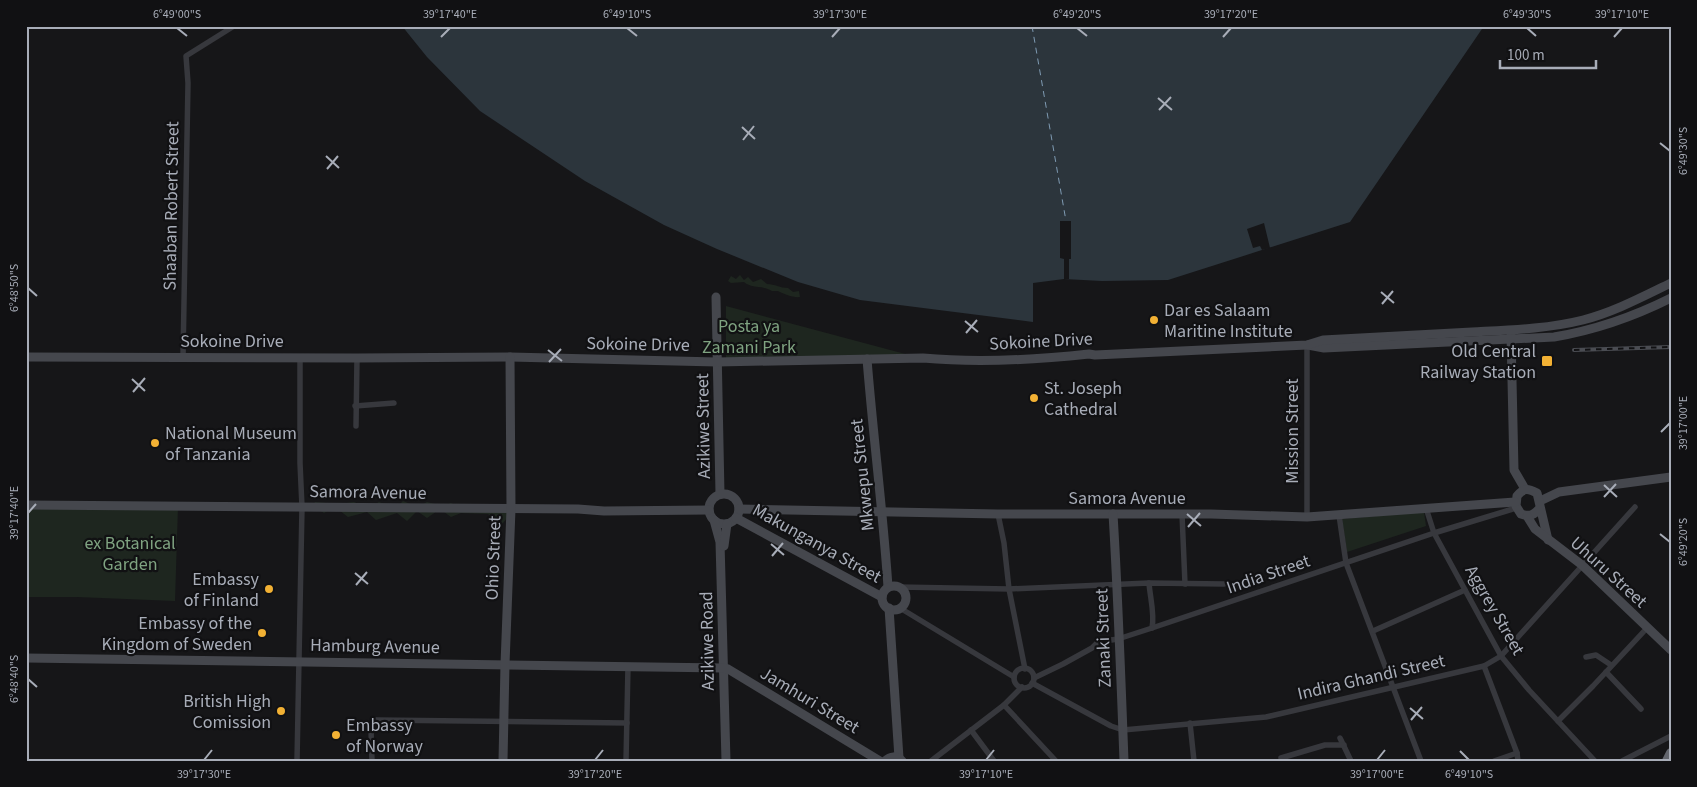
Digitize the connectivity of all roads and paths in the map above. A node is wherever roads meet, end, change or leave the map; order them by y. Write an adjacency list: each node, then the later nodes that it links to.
1 (234, 26): 8 (street, Shaaban Robert Street)
2 (1671, 283): 5 (street)
3 (716, 297): 13 (street, Azikiwe Street)
4 (1671, 298): 5 (street)
5 (1510, 335): 6 (street, Sokoine Drive); 18 (street)
6 (1307, 345): 12 (street, Sokoine Drive); 35 (street, Mission Street)
7 (26, 357): 8 (street, Sokoine Drive)
8 (183, 357): 10 (street, Sokoine Drive)
9 (510, 357): 11 (street, Sokoine Drive); 13 (street, Sokoine Drive); 26 (street, Ohio Street)
10 (300, 358): 11 (street, Sokoine Drive); 23 (street)
11 (357, 358): 15 (street)
12 (866, 359): 13 (street, Sokoine Drive); 28 (street, Mkwepu Street)
13 (717, 362): 19 (street, Azikiwe Street)
14 (394, 404): 15 (street)
15 (355, 406): 16 (street)
16 (356, 426)
17 (1671, 477): 20 (street)
18 (1525, 489): 20 (street); 22 (street)
19 (720, 494): 27 (street); 29 (street)
20 (1539, 501): 34 (street); 39 (street)
21 (26, 505): 23 (street, Samora Avenue)
22 (1516, 505): 25 (street, Samora Avenue); 34 (street); 38 (street, India Street)
23 (302, 507): 26 (street, Samora Avenue); 61 (street)
24 (1635, 507): 41 (street, Indira Ghandi Street)
25 (1426, 508): 33 (street, Samora Avenue); 38 (street, Aggrey Street)
26 (511, 509): 27 (street, Samora Avenue); 62 (street, Ohio Street)
27 (708, 510): 36 (street)
28 (883, 511): 29 (street, Samora Avenue); 30 (street, Samora Avenue); 47 (street, Mkwepu Street)
29 (738, 514): 37 (street); 50 (street, Makunganya Street)
30 (998, 514): 31 (street, Samora Avenue); 48 (street)
31 (1113, 514): 32 (street, Samora Avenue); 45 (street, Zanaki Street)
32 (1182, 514): 35 (street, Samora Avenue); 43 (street)
33 (1339, 515): 35 (street, Samora Avenue); 40 (street)
34 (1527, 516): 39 (street, Uhuru Street)
35 (1307, 517)
36 (714, 520): 37 (street); 66 (street, Azikiwe Road)
37 (727, 524): 66 (street, Azikiwe Road)
38 (1434, 533): 40 (street, India Street); 49 (street, Aggrey Street)
39 (1548, 540): 41 (street, Uhuru Street)
40 (1346, 563): 53 (street, India Street); 55 (street)
41 (1582, 565): 54 (street, Uhuru Street); 58 (street, Indira Ghandi Street)
42 (1149, 583): 43 (street); 45 (street); 53 (street)
43 (1185, 584): 44 (street)
44 (1224, 584)
45 (1118, 585): 48 (street); 56 (street, Zanaki Street)
46 (898, 587): 47 (street); 48 (street); 52 (street)
47 (888, 588): 50 (street)
48 (1009, 589): 67 (street)
49 (1465, 590): 55 (street); 58 (street, Aggrey Street)
50 (882, 597): 51 (street)
51 (889, 608): 52 (street); 87 (street)
52 (900, 608): 69 (street)
53 (1152, 628): 56 (street, India Street)
54 (1646, 628): 57 (street, Uhuru Street); 63 (street)
55 (1373, 631): 72 (street)
56 (1118, 639): 70 (street, India Street); 80 (street, Zanaki Street)
57 (1671, 650)
58 (1501, 656): 65 (street, Indira Ghandi Street); 75 (street, Aggrey Street)
59 (1586, 657): 63 (street)
60 (26, 658): 61 (street, Hamburg Avenue)
61 (299, 662): 62 (street, Hamburg Avenue); 88 (street)
62 (505, 664): 64 (street, Hamburg Avenue); 76 (street, Ohio Street)
63 (1611, 665): 68 (street)
64 (628, 666): 66 (street, Hamburg Avenue); 77 (street)
65 (1484, 666): 72 (street, Indira Ghandi Street); 84 (street)
66 (726, 668): 92 (street, Azikiwe Road); 93 (street, Azikiwe Road); 94 (street, Jamhuri Street)
67 (1025, 668): 69 (street); 70 (street)
68 (1606, 672): 74 (street); 75 (street)
69 (1014, 677): 71 (street)
70 (1033, 680): 71 (street); 80 (street)
71 (1022, 688): 73 (street)
72 (1394, 688): 78 (street, Indira Ghandi Street); 102 (street)
73 (1004, 705): 79 (street); 98 (street)
74 (1641, 709)
75 (1558, 720): 105 (street, Aggrey Street)
76 (504, 722): 77 (street); 89 (street); 90 (street, Ohio Street)
77 (627, 723): 91 (street)
78 (1190, 723): 80 (street, Indira Ghandi Street); 100 (street)
79 (971, 730): 96 (street); 97 (street)
80 (1123, 730): 99 (street, Zanaki Street)
81 (1671, 736): 106 (street)
82 (1340, 738): 83 (street)
83 (1344, 745): 86 (street); 101 (street)
84 (1517, 753): 103 (street); 104 (street)
85 (1671, 753): 107 (highway)
86 (1281, 758)
87 (901, 759): 95 (street)
88 (297, 761)
89 (372, 761)
90 (503, 761)
91 (626, 761)
92 (726, 761)
93 (731, 761)
94 (880, 761)
95 (885, 761)
96 (931, 761)
97 (994, 761)
98 (1056, 761)
99 (1124, 761)
100 (1194, 761)
101 (1351, 761)
102 (1421, 761)
103 (1494, 761)
104 (1518, 761)
105 (1595, 761)
106 (1622, 761)
107 (1667, 761)

